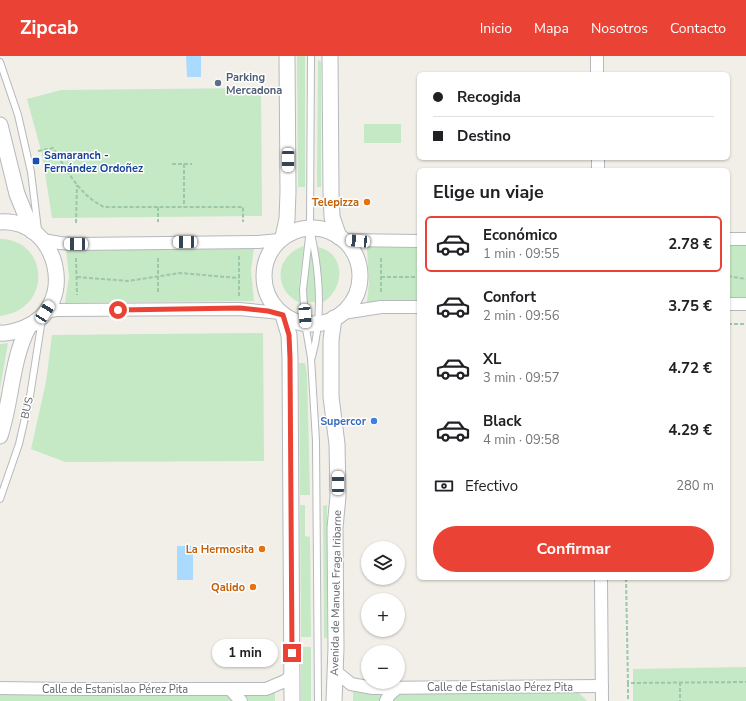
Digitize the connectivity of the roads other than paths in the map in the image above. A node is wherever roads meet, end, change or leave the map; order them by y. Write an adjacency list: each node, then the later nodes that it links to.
1 (287, 56): 12 (street)
2 (311, 56): 9 (lane)
3 (330, 56): 11 (street)
4 (597, 56): 6 (street)
5 (0, 62): 10 (lane)
6 (597, 72)
7 (0, 125): 10 (street)
8 (0, 222): 10 (street)
9 (310, 228): 11 (street); 12 (street); 22 (lane); 22 (lane)
10 (38, 235): 12 (street); 19 (street)
11 (341, 238): 15 (street); 21 (street)
12 (281, 239): 20 (street)
13 (730, 239): 14 (street)
14 (746, 239)
15 (417, 241)
16 (730, 304): 17 (street)
17 (746, 304)
18 (417, 307): 21 (street)
19 (44, 313): 20 (street); 23 (street); 27 (lane, BUS)
20 (282, 314): 22 (street); 30 (street)
21 (338, 316): 22 (street); 29 (street, Avenida de Manuel Fraga Iribarne)
22 (312, 324): 25 (lane, Avenida de Manuel Fraga Iribarne); 25 (lane, Avenida de Manuel Fraga Iribarne)
23 (29, 326): 24 (street); 26 (street)
24 (0, 334)
25 (311, 358): 39 (lane, Avenida de Manuel Fraga Iribarne)
26 (0, 436)
27 (0, 500)
28 (601, 580): 32 (street)
29 (335, 671): 31 (street, Calle de Estanislao Pérez Pita); 40 (street, Avenida de Manuel Fraga Iribarne)
30 (292, 675): 35 (street, Calle de Estanislao Pérez Pita); 38 (street)
31 (361, 686)
32 (602, 686): 33 (street, Calle de Estanislao Pérez Pita); 42 (street)
33 (405, 687)
34 (0, 688): 35 (street, Calle de Estanislao Pérez Pita)
35 (230, 689): 37 (street)
36 (396, 689): 41 (street)
37 (241, 701)
38 (292, 701)
39 (318, 701)
40 (334, 701)
41 (386, 701)
42 (602, 701)

